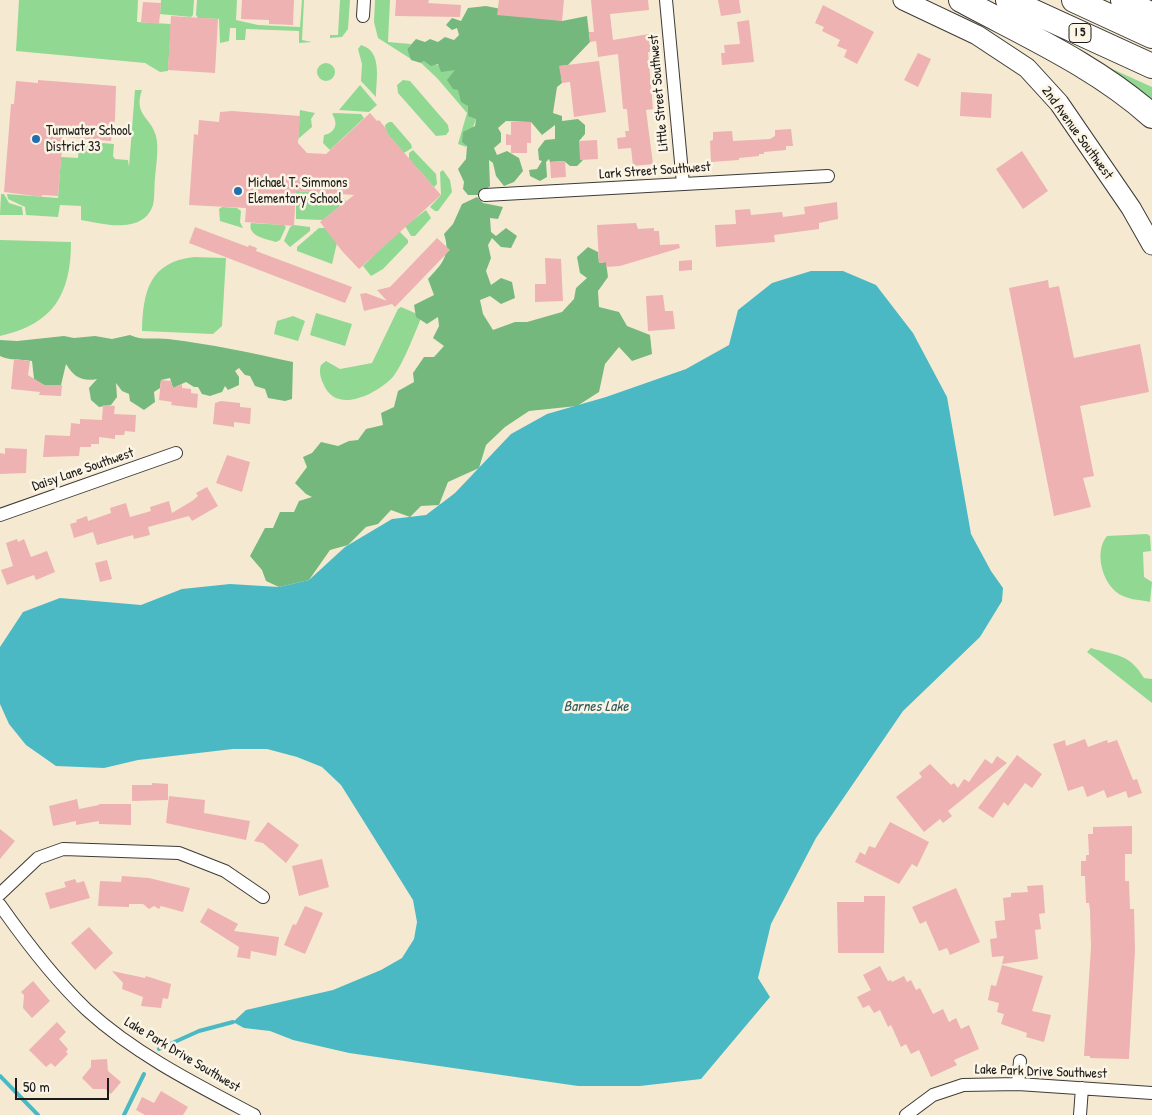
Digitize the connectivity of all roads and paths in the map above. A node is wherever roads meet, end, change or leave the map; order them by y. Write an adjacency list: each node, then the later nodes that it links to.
1 (364, 0): 11 (street)
2 (666, 0): 16 (street, Little Street Southwest)
3 (902, 0): 18 (street, 2nd Avenue Southwest)
4 (961, 0): 14 (highway)
5 (1008, 0): 13 (highway, I 5)
6 (1074, 0): 12 (highway, I 5)
7 (1123, 0): 10 (highway)
8 (1132, 0): 9 (highway)
9 (1152, 8)
10 (1152, 15)
11 (363, 16)
12 (1152, 36)
13 (1152, 66)
14 (1152, 116)
15 (828, 176): 16 (street, Lark Street Southwest)
16 (683, 184): 17 (street, Lark Street Southwest)
17 (484, 195)
18 (1152, 246)
19 (176, 453): 20 (street, Daisy Lane Southwest)
20 (0, 515)
21 (0, 894): 22 (street)
22 (263, 896)
23 (0, 905): 28 (street, Lake Park Drive Southwest)
24 (1020, 1061): 25 (street)
25 (1018, 1084): 26 (street, Lake Park Drive Southwest); 29 (street, Lake Park Drive Southwest)
26 (1082, 1088): 27 (street, Lake Park Drive Southwest); 30 (street)
27 (1152, 1092)
28 (254, 1115)
29 (906, 1115)
30 (1080, 1115)

